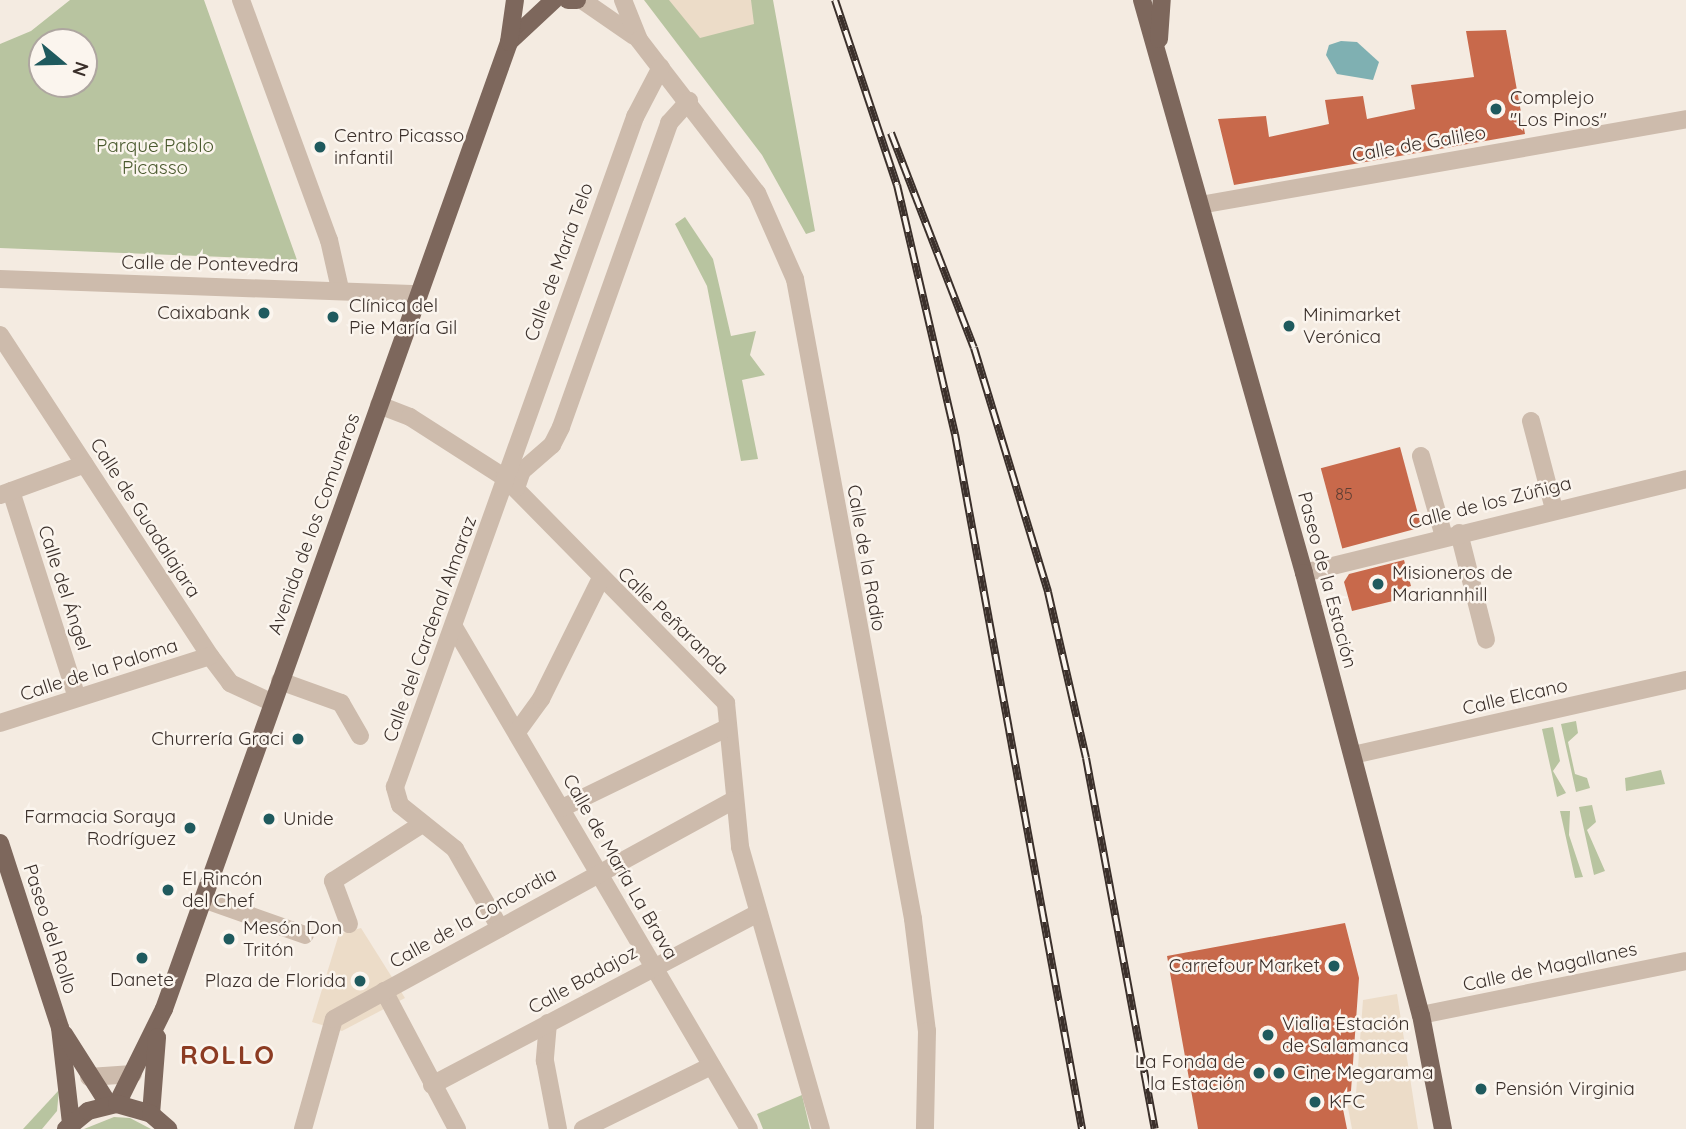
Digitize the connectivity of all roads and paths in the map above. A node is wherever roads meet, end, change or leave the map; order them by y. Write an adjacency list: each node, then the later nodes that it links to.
1 (241, 0): 17 (street)
2 (515, 0): 10 (main road, Avenida de los Comuneros)
3 (554, 0): 10 (main road, Avenida de los Comuneros)
4 (568, 0): 5 (main road)
5 (580, 0): 9 (street, Calle de la Radio)
6 (623, 0): 9 (street, Calle de la Radio)
7 (1142, 0): 11 (main road, Paseo de la Estación)
8 (1162, 0): 11 (main road, Paseo de la Estación)
9 (639, 40): 12 (street, Calle de la Radio)
10 (509, 42): 18 (main road, Avenida de los Comuneros)
11 (1159, 46): 15 (main road, Paseo de la Estación)
12 (661, 66): 13 (street, Calle de la Radio); 25 (street, Calle de María Telo)
13 (690, 101): 25 (street); 74 (street, Calle de la Radio)
14 (1686, 119): 15 (street, Calle de Galileo)
15 (1200, 205): 29 (main road, Paseo de la Estación)
16 (0, 279): 17 (street, Calle de Pontevedra)
17 (340, 289): 18 (street, Calle de Pontevedra)
18 (419, 294): 20 (main road, Avenida de los Comuneros)
19 (0, 335): 23 (street, Calle de Guadalajara)
20 (379, 405): 25 (street, Calle Peñaranda); 35 (main road, Avenida de los Comuneros)
21 (1531, 421): 27 (street)
22 (1421, 456): 28 (street)
23 (85, 464): 26 (street); 33 (street, Calle de Guadalajara)
24 (1686, 478): 27 (street, Calle de los Zúñiga)
25 (510, 483): 30 (street, Calle Peñaranda); 31 (street, Calle del Cardenal Almaraz)
26 (6, 493): 36 (street, Calle del Ángel)
27 (1554, 509): 28 (street, Calle de los Zúñiga)
28 (1451, 535): 29 (street, Calle de los Zúñiga); 32 (street)
29 (1304, 573): 42 (main road, Paseo de la Estación)
30 (600, 579): 39 (street, Calle Peñaranda); 40 (street)
31 (454, 627): 40 (street, Calle de María La Brava); 45 (street, Calle del Cardenal Almaraz)
32 (1486, 640)
33 (210, 656): 36 (street, Calle de la Paloma); 37 (street, Calle de Guadalajara)
34 (1686, 680): 42 (street, Calle Elcano)
35 (280, 681): 37 (main road, Avenida de los Comuneros); 41 (street)
36 (77, 698): 38 (street, Calle de la Paloma)
37 (273, 703): 48 (main road, Avenida de los Comuneros)
38 (0, 723)
39 (727, 728): 43 (street, Calle Peñaranda); 44 (street)
40 (517, 732): 44 (street, Calle de María La Brava)
41 (360, 736)
42 (1353, 755): 56 (main road, Paseo de la Estación)
43 (734, 800): 47 (street, Calle de la Concordia); 49 (street, Calle Peñaranda)
44 (562, 808): 47 (street, Calle de María La Brava)
45 (422, 824): 50 (street); 51 (street)
46 (0, 843): 59 (main road, Paseo del Rollo)
47 (601, 871): 51 (street, Calle de la Concordia); 54 (street, Calle de María La Brava)
48 (203, 899): 52 (street); 57 (main road, Avenida de los Comuneros)
49 (756, 914): 54 (street, Calle Badajoz); 73 (street, Calle Peñaranda)
50 (349, 924)
51 (500, 928): 55 (street, Calle de la Concordia)
52 (305, 935)
53 (1686, 961): 56 (street, Calle de Magallanes)
54 (654, 965): 58 (street, Calle Badajoz); 60 (street, Calle de María La Brava)
55 (384, 991): 63 (street); 68 (street, Calle de la Concordia)
56 (1422, 1015): 75 (main road, Paseo de la Estación)
57 (159, 1021): 61 (main road, Avenida de los Comuneros); 65 (main road, Avenida de los Comuneros)
58 (548, 1023): 63 (street, Calle Badajoz); 70 (street)
59 (60, 1028): 62 (main road, Paseo del Rollo); 66 (main road, Paseo del Rollo)
60 (711, 1066): 71 (street); 72 (street, Calle de María La Brava)
61 (133, 1074): 62 (street); 64 (main road, Avenida de los Comuneros)
62 (89, 1077): 64 (main road, Paseo del Rollo)
63 (432, 1085): 69 (street)
64 (113, 1104): 65 (main road); 66 (main road)
65 (152, 1114): 67 (main road)
66 (69, 1126)
67 (168, 1129)
68 (303, 1129)
69 (457, 1129)
70 (558, 1129)
71 (583, 1129)
72 (749, 1129)
73 (821, 1129)
74 (925, 1129)
75 (1443, 1129)

